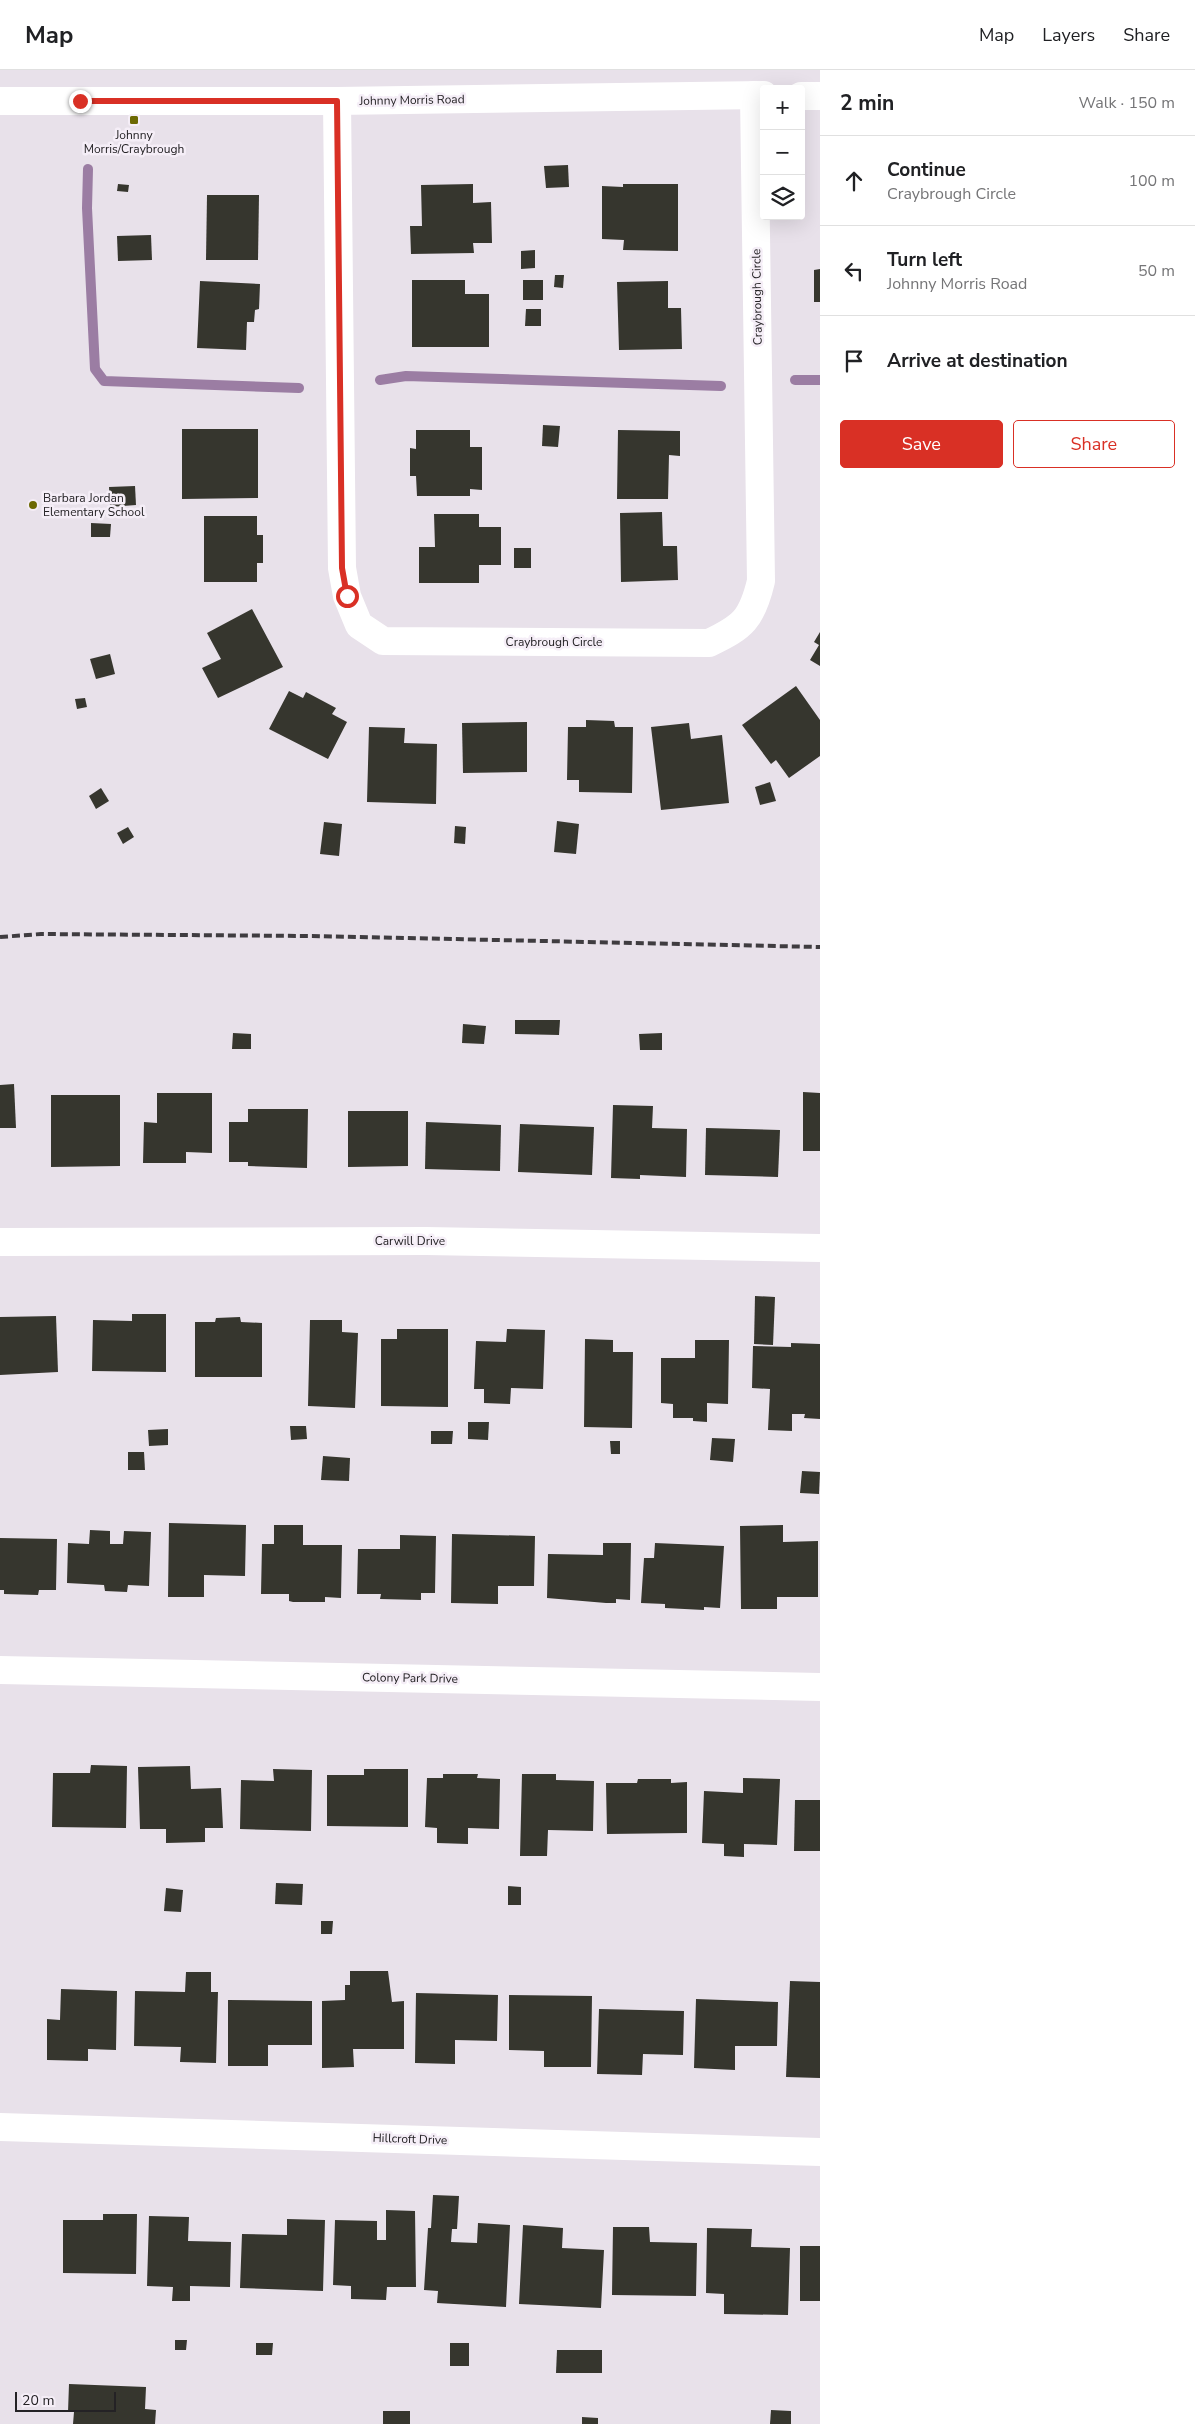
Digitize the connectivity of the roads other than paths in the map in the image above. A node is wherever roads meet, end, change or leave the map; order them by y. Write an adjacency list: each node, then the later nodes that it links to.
1 (759, 95): 5 (street, Johnny Morris Road); 5 (street, Craybrough Circle)
2 (805, 96): 3 (street)
3 (820, 96)
4 (0, 101): 5 (street, Johnny Morris Road)
5 (337, 101)
6 (0, 1242): 7 (street, Carwill Drive)
7 (820, 1248)
8 (0, 1670): 9 (street, Colony Park Drive)
9 (820, 1687)
10 (0, 2127): 11 (street, Hillcroft Drive)
11 (820, 2152)

